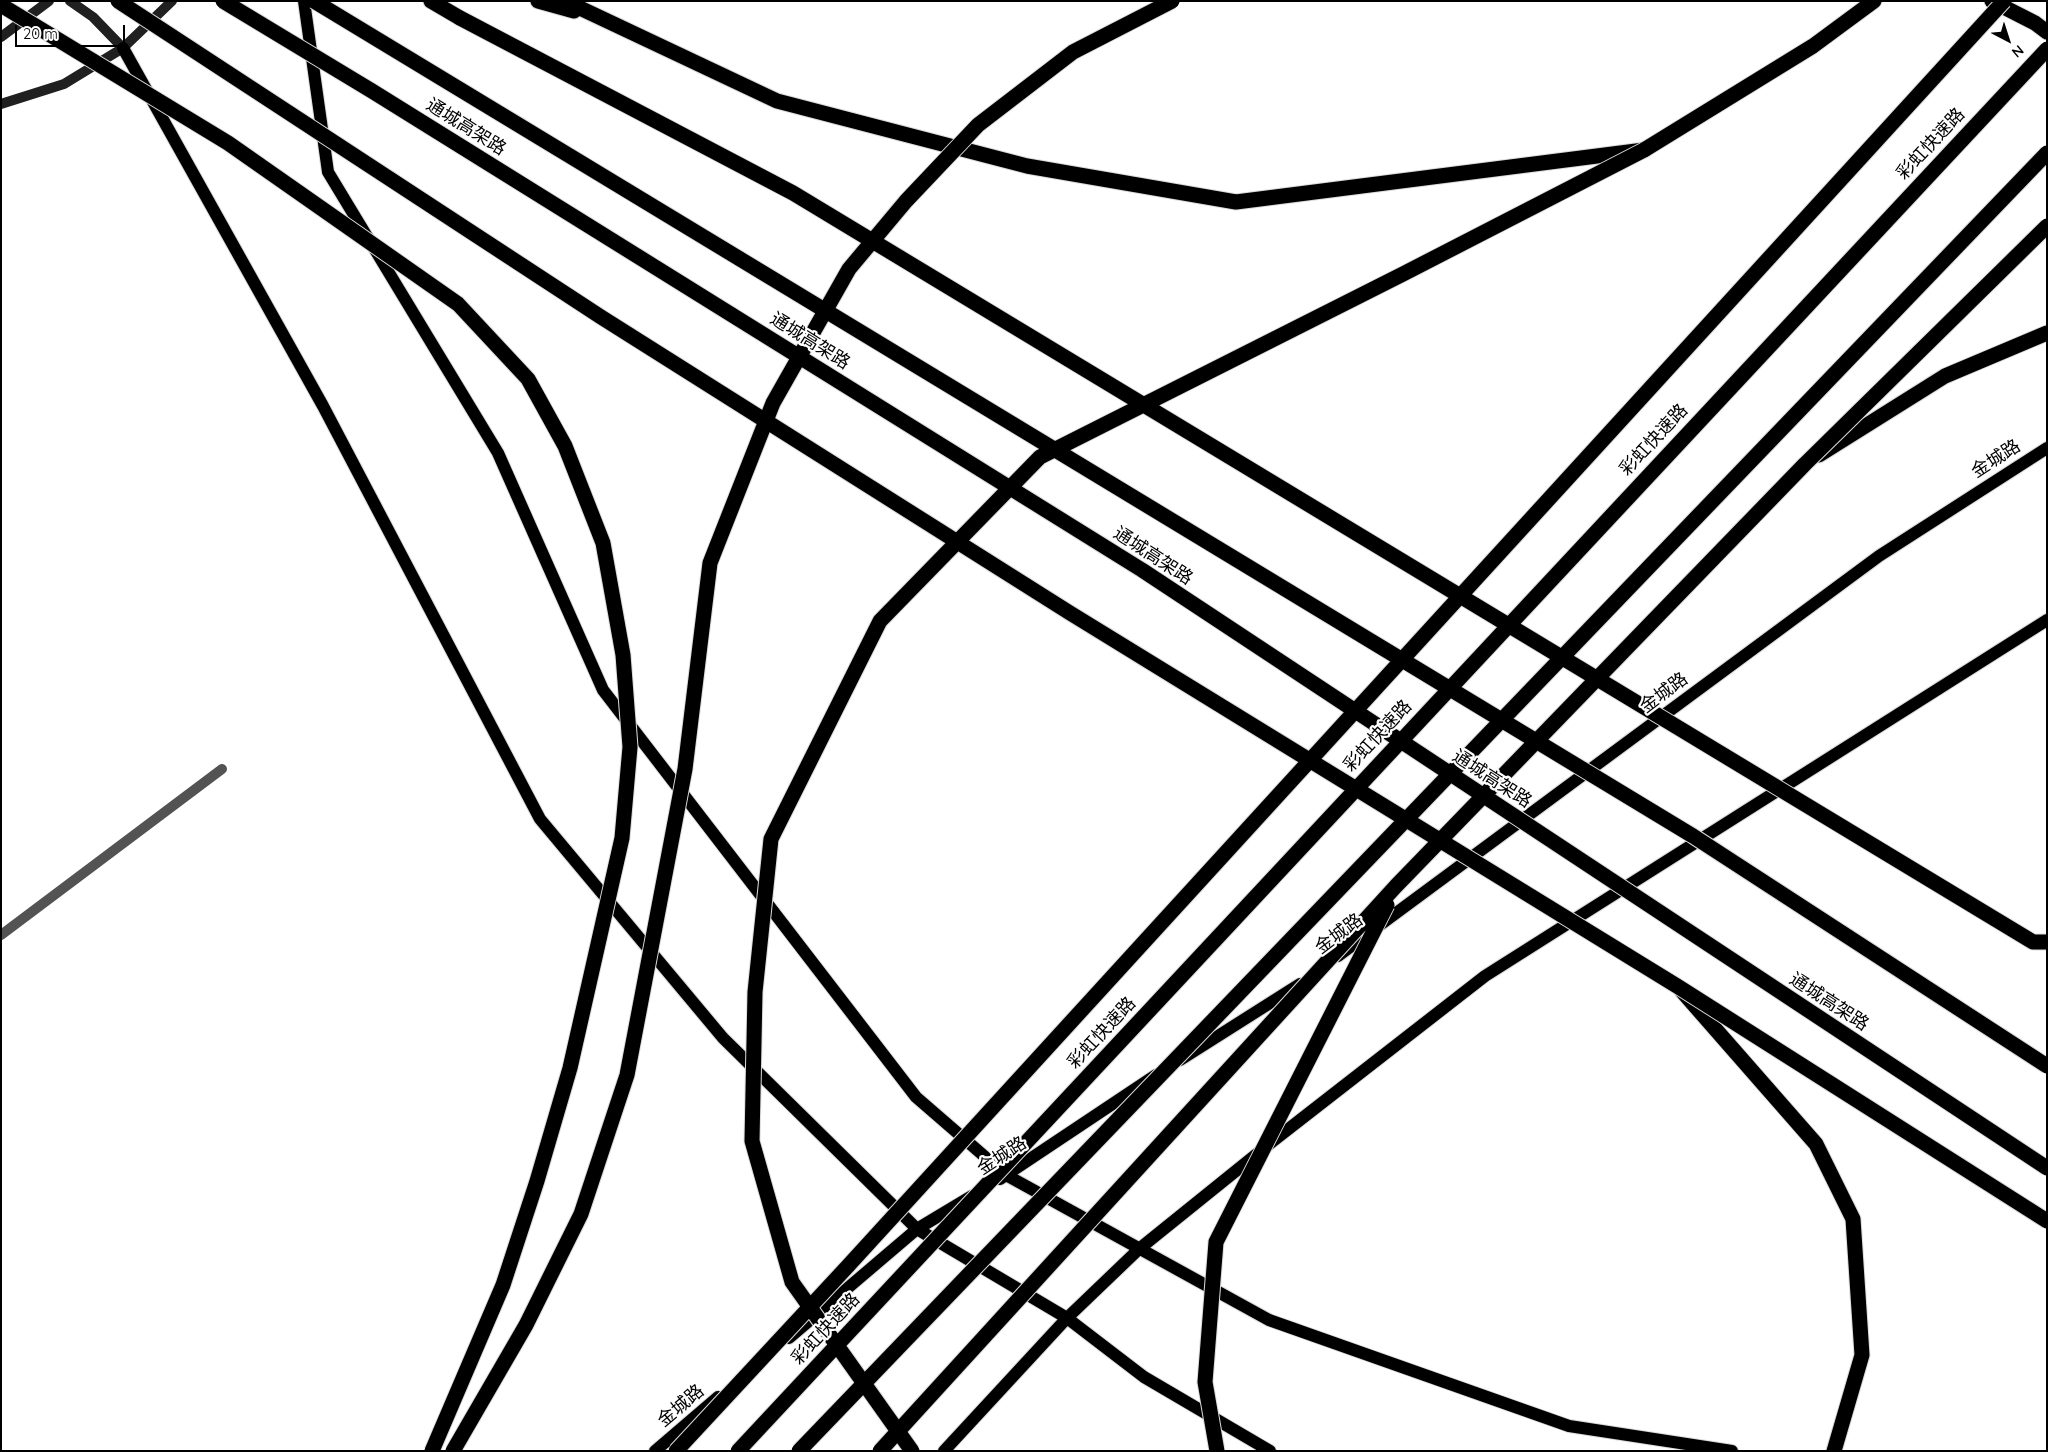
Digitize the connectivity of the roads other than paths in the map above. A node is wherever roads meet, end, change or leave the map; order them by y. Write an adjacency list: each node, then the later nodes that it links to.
1 (49, 1): 18 (main road)
2 (70, 1): 19 (main road)
3 (118, 1): 33 (highway, bridge)
4 (172, 1): 19 (main road)
5 (222, 1): 35 (highway, 通城高架路, bridge)
6 (304, 1): 36 (main road)
7 (314, 1): 34 (highway, 通城高架路, bridge)
8 (431, 1): 32 (highway, bridge)
9 (538, 1): 16 (highway)
10 (565, 1): 16 (highway)
11 (1172, 1): 42 (highway, bridge)
12 (1874, 1): 22 (highway)
13 (1992, 1): 17 (highway)
14 (2004, 1): 44 (highway, bridge)
15 (1, 4): 41 (highway, bridge)
16 (592, 16): 22 (highway, bridge)
17 (2047, 32)
18 (1, 37)
19 (123, 48): 21 (main road); 38 (main road)
20 (2047, 49): 45 (highway, 彩虹快速路, bridge)
21 (1, 104)
22 (1644, 150): 48 (highway, bridge)
23 (2047, 153): 46 (highway, bridge)
24 (2047, 226): 27 (highway, bridge)
25 (2047, 334): 27 (highway, bridge)
26 (2047, 448): 36 (main road, 金城路)
27 (1805, 464): 30 (highway, bridge)
28 (2047, 620): 39 (main road)
29 (222, 769): 31 (lane)
30 (1396, 886): 47 (highway, bridge); 50 (highway, bridge)
31 (1, 935)
32 (2047, 942)
33 (1678, 986): 37 (highway, bridge); 53 (highway, bridge)
34 (2047, 1066)
35 (2047, 1168)
36 (1006, 1175): 38 (main road, 金城路); 39 (main road)
37 (2047, 1221)
38 (917, 1229): 40 (main road); 43 (main road, 金城路)
39 (1138, 1248): 40 (main road); 52 (main road)
40 (1068, 1318): 49 (main road); 51 (main road)
41 (432, 1451)
42 (453, 1451)
43 (655, 1451)
44 (676, 1451)
45 (738, 1451)
46 (799, 1451)
47 (880, 1451)
48 (912, 1451)
49 (944, 1451)
50 (1217, 1451)
51 (1270, 1451)
52 (1732, 1451)
53 (1834, 1451)

